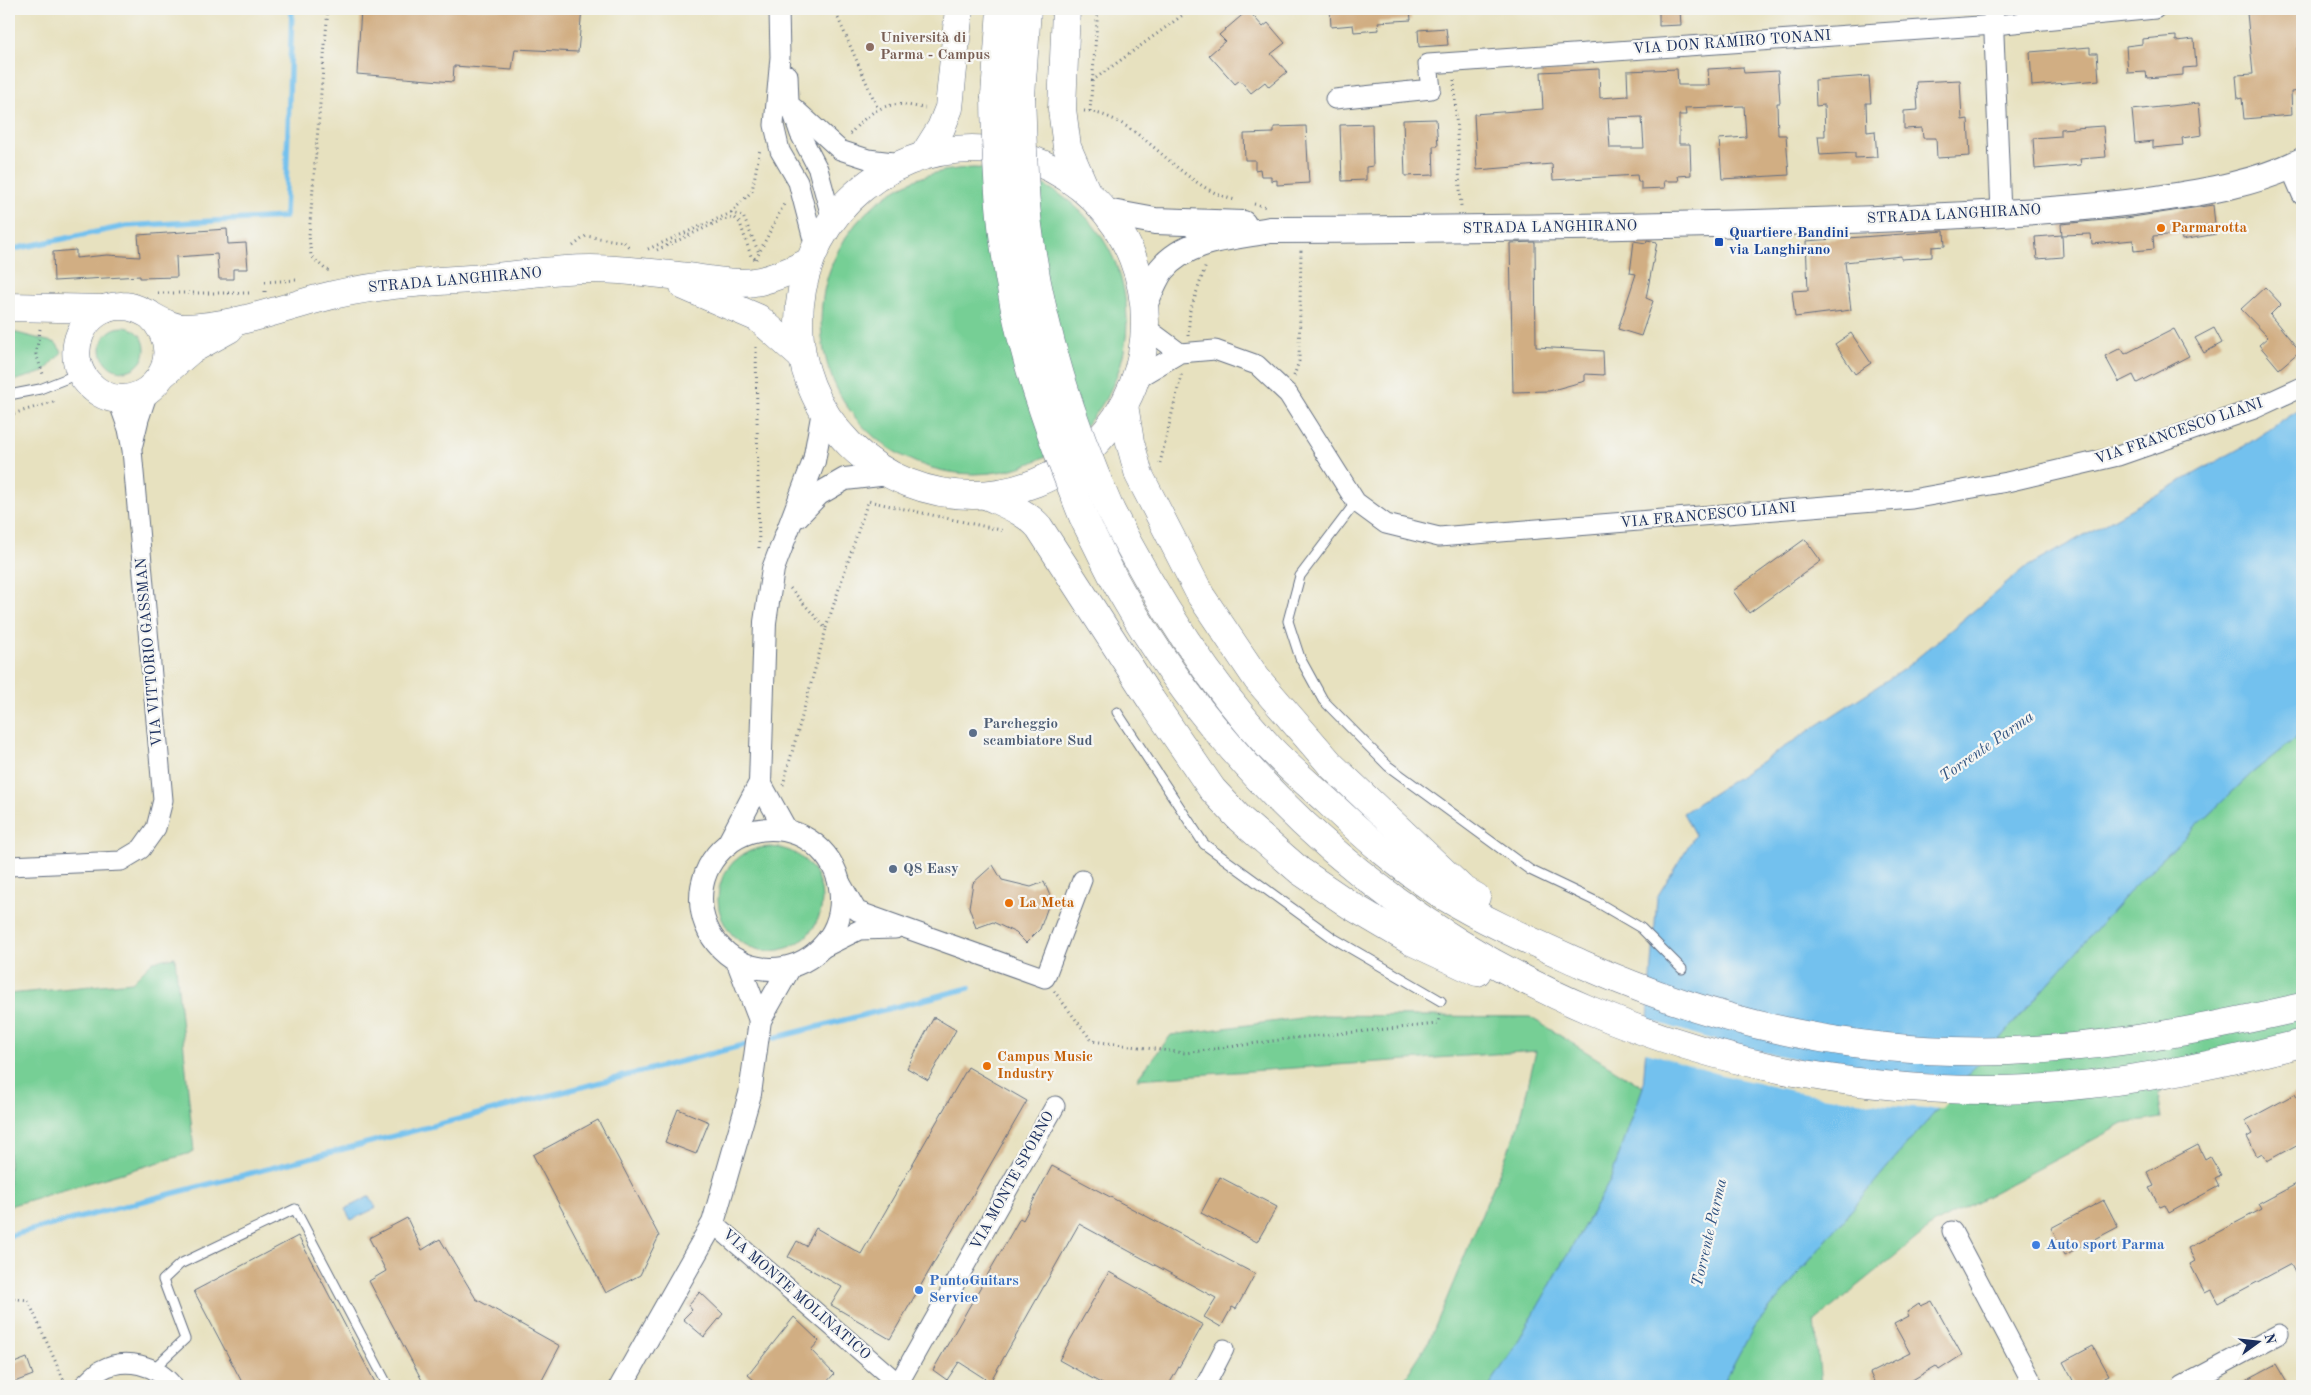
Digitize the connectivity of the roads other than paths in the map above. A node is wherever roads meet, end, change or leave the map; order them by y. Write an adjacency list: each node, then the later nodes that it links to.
1 (779, 9): 19 (street)
2 (789, 9): 10 (street)
3 (959, 9): 11 (main road)
4 (1001, 9): 57 (main road, bridge)
5 (1026, 9): 55 (main road, bridge)
6 (1066, 9): 13 (main road)
7 (2155, 9): 8 (street, VIA DON RAMIRO TONANI)
8 (1994, 17): 9 (street, VIA DON RAMIRO TONANI); 16 (street)
9 (1335, 99)
10 (789, 102): 11 (street); 18 (street)
11 (913, 159): 13 (main road, STRADA LANGHIRANO); 18 (main road, STRADA LANGHIRANO)
12 (2296, 164): 14 (street); 16 (main road, STRADA LANGHIRANO)
13 (1086, 191): 15 (main road, STRADA LANGHIRANO)
14 (2302, 195)
15 (1106, 212): 17 (main road, STRADA LANGHIRANO); 26 (main road, STRADA LANGHIRANO)
16 (2001, 214): 17 (main road, STRADA LANGHIRANO)
17 (1271, 219): 26 (main road, STRADA LANGHIRANO)
18 (832, 220): 19 (main road, STRADA LANGHIRANO)
19 (812, 255): 20 (main road, STRADA LANGHIRANO); 29 (main road, STRADA LANGHIRANO)
20 (640, 258): 25 (main road, STRADA LANGHIRANO); 29 (main road, STRADA LANGHIRANO)
21 (9, 307): 22 (main road, STRADA LANGHIRANO)
22 (105, 309): 24 (main road, STRADA LANGHIRANO); 27 (main road)
23 (9, 311): 27 (main road)
24 (149, 314): 25 (main road, STRADA LANGHIRANO); 32 (main road)
25 (265, 314): 32 (main road, STRADA LANGHIRANO)
26 (1145, 316): 28 (street); 31 (main road, STRADA LANGHIRANO)
27 (80, 332): 30 (main road)
28 (1183, 353): 31 (street, VIA FRANCESCO LIANI); 41 (street, VIA FRANCESCO LIANI)
29 (802, 356): 37 (main road, STRADA LANGHIRANO)
30 (81, 373): 34 (lane); 35 (main road)
31 (1136, 379): 36 (main road, STRADA LANGHIRANO)
32 (156, 382): 35 (main road, STRADA LANGHIRANO); 38 (street, VIA VITTORIO GASSMAN)
33 (2302, 387): 41 (street, VIA FRANCESCO LIANI)
34 (9, 395)
35 (116, 398): 38 (street, VIA VITTORIO GASSMAN)
36 (1124, 405): 40 (main road, STRADA LANGHIRANO); 55 (main road)
37 (824, 411): 39 (main road, STRADA LANGHIRANO); 42 (street)
38 (132, 450): 47 (street, VIA VITTORIO GASSMAN)
39 (888, 474): 40 (main road, STRADA LANGHIRANO); 42 (street)
40 (986, 495): 57 (main road)
41 (1356, 502): 54 (lane)
42 (792, 522): 44 (street)
43 (1117, 712): 56 (lane)
44 (760, 783): 45 (street); 46 (street)
45 (781, 821): 46 (street); 48 (street)
46 (728, 844): 52 (street)
47 (9, 866)
48 (838, 878): 50 (street); 51 (street)
49 (1082, 880): 50 (street)
50 (906, 929): 51 (street)
51 (819, 950): 53 (street)
52 (737, 960): 53 (street); 59 (street)
53 (790, 967): 59 (street)
54 (1682, 969)
55 (1604, 973): 58 (main road)
56 (1441, 1001)
57 (1576, 1005): 60 (main road)
58 (2302, 1007)
59 (760, 1020): 62 (street)
60 (2302, 1043)
61 (1055, 1106): 71 (street, VIA MONTE SPORNO)
62 (713, 1223): 70 (street); 71 (street, VIA MONTE MOLINATICO)
63 (1952, 1232): 73 (street)
64 (2279, 1334): 74 (street)
65 (1224, 1349): 72 (street)
66 (153, 1369): 67 (street); 68 (street); 69 (lane)
67 (83, 1386)
68 (173, 1386)
69 (388, 1386)
70 (620, 1386)
71 (899, 1386)
72 (1205, 1386)
73 (2034, 1386)
74 (2182, 1386)

